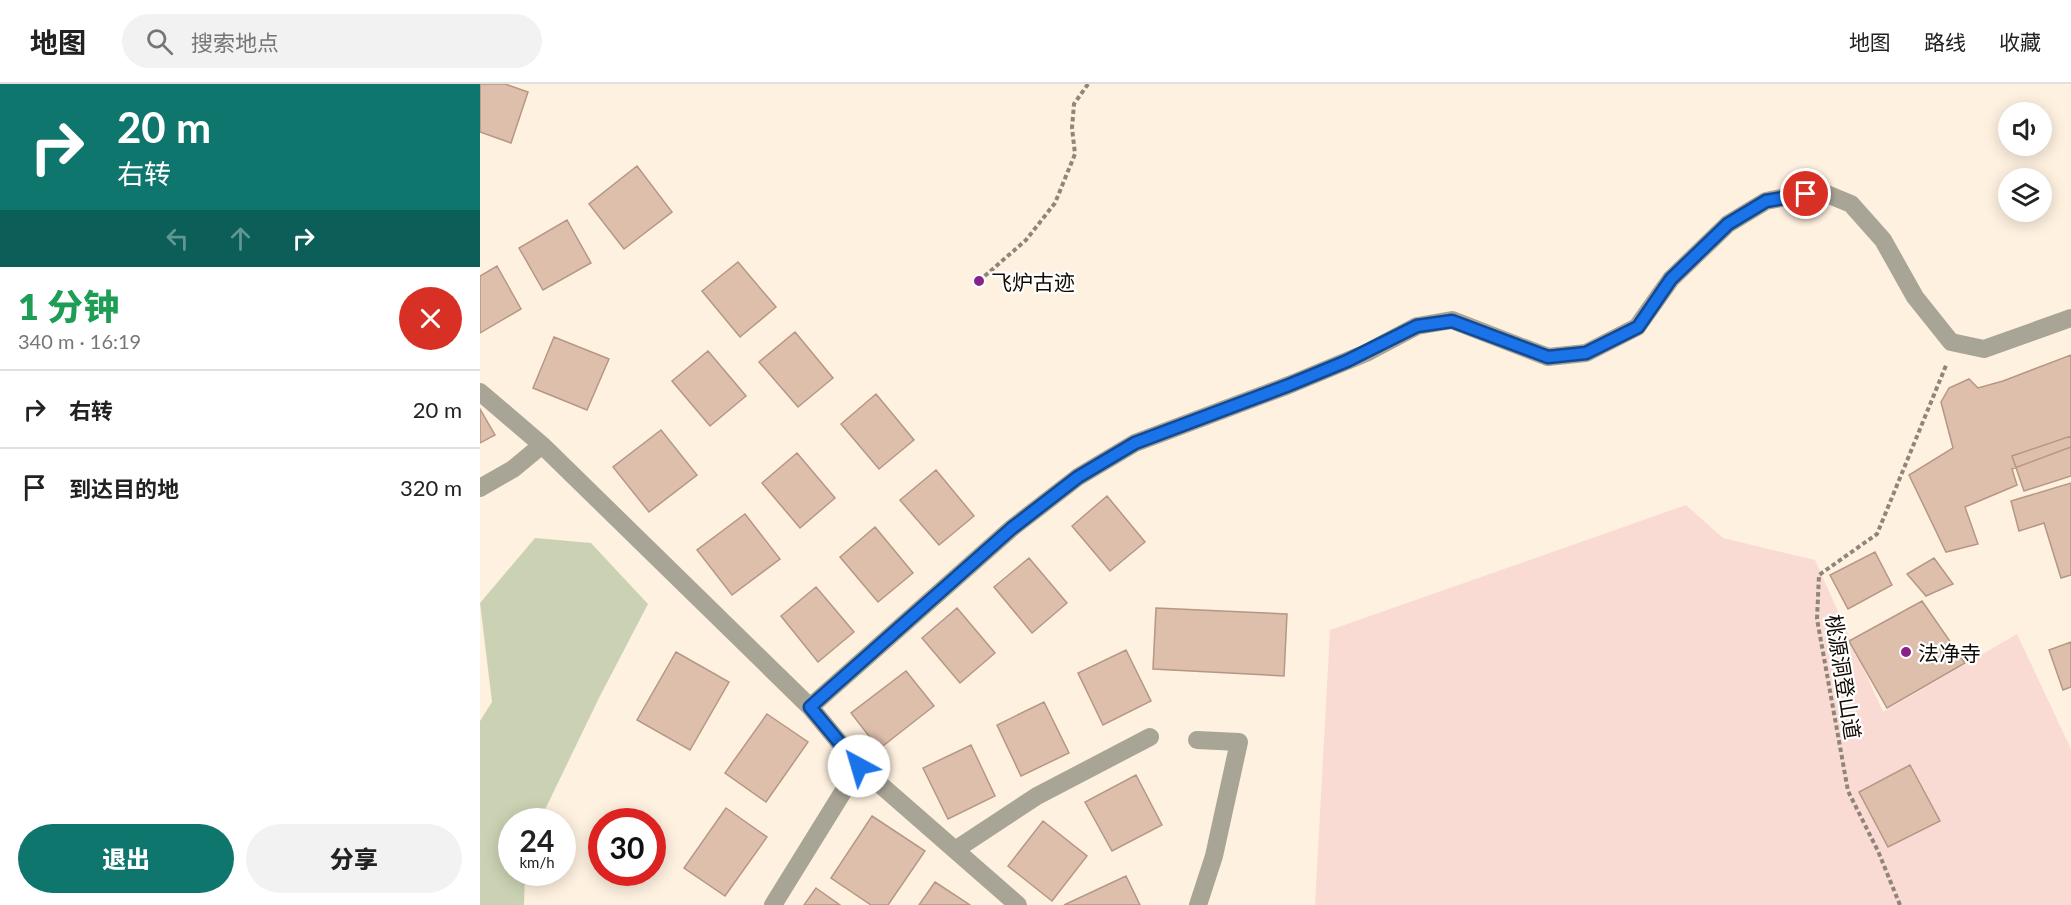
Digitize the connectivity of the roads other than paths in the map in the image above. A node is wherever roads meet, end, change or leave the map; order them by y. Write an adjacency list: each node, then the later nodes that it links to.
1 (2071, 318): 5 (street)
2 (480, 392): 3 (street)
3 (542, 445): 4 (street); 5 (street)
4 (480, 488)
5 (810, 707): 8 (street)
6 (1150, 737): 9 (street)
7 (1197, 740): 12 (street)
8 (859, 766): 9 (street); 10 (street)
9 (955, 850): 11 (street)
10 (774, 905)
11 (1018, 905)
12 (1198, 905)

